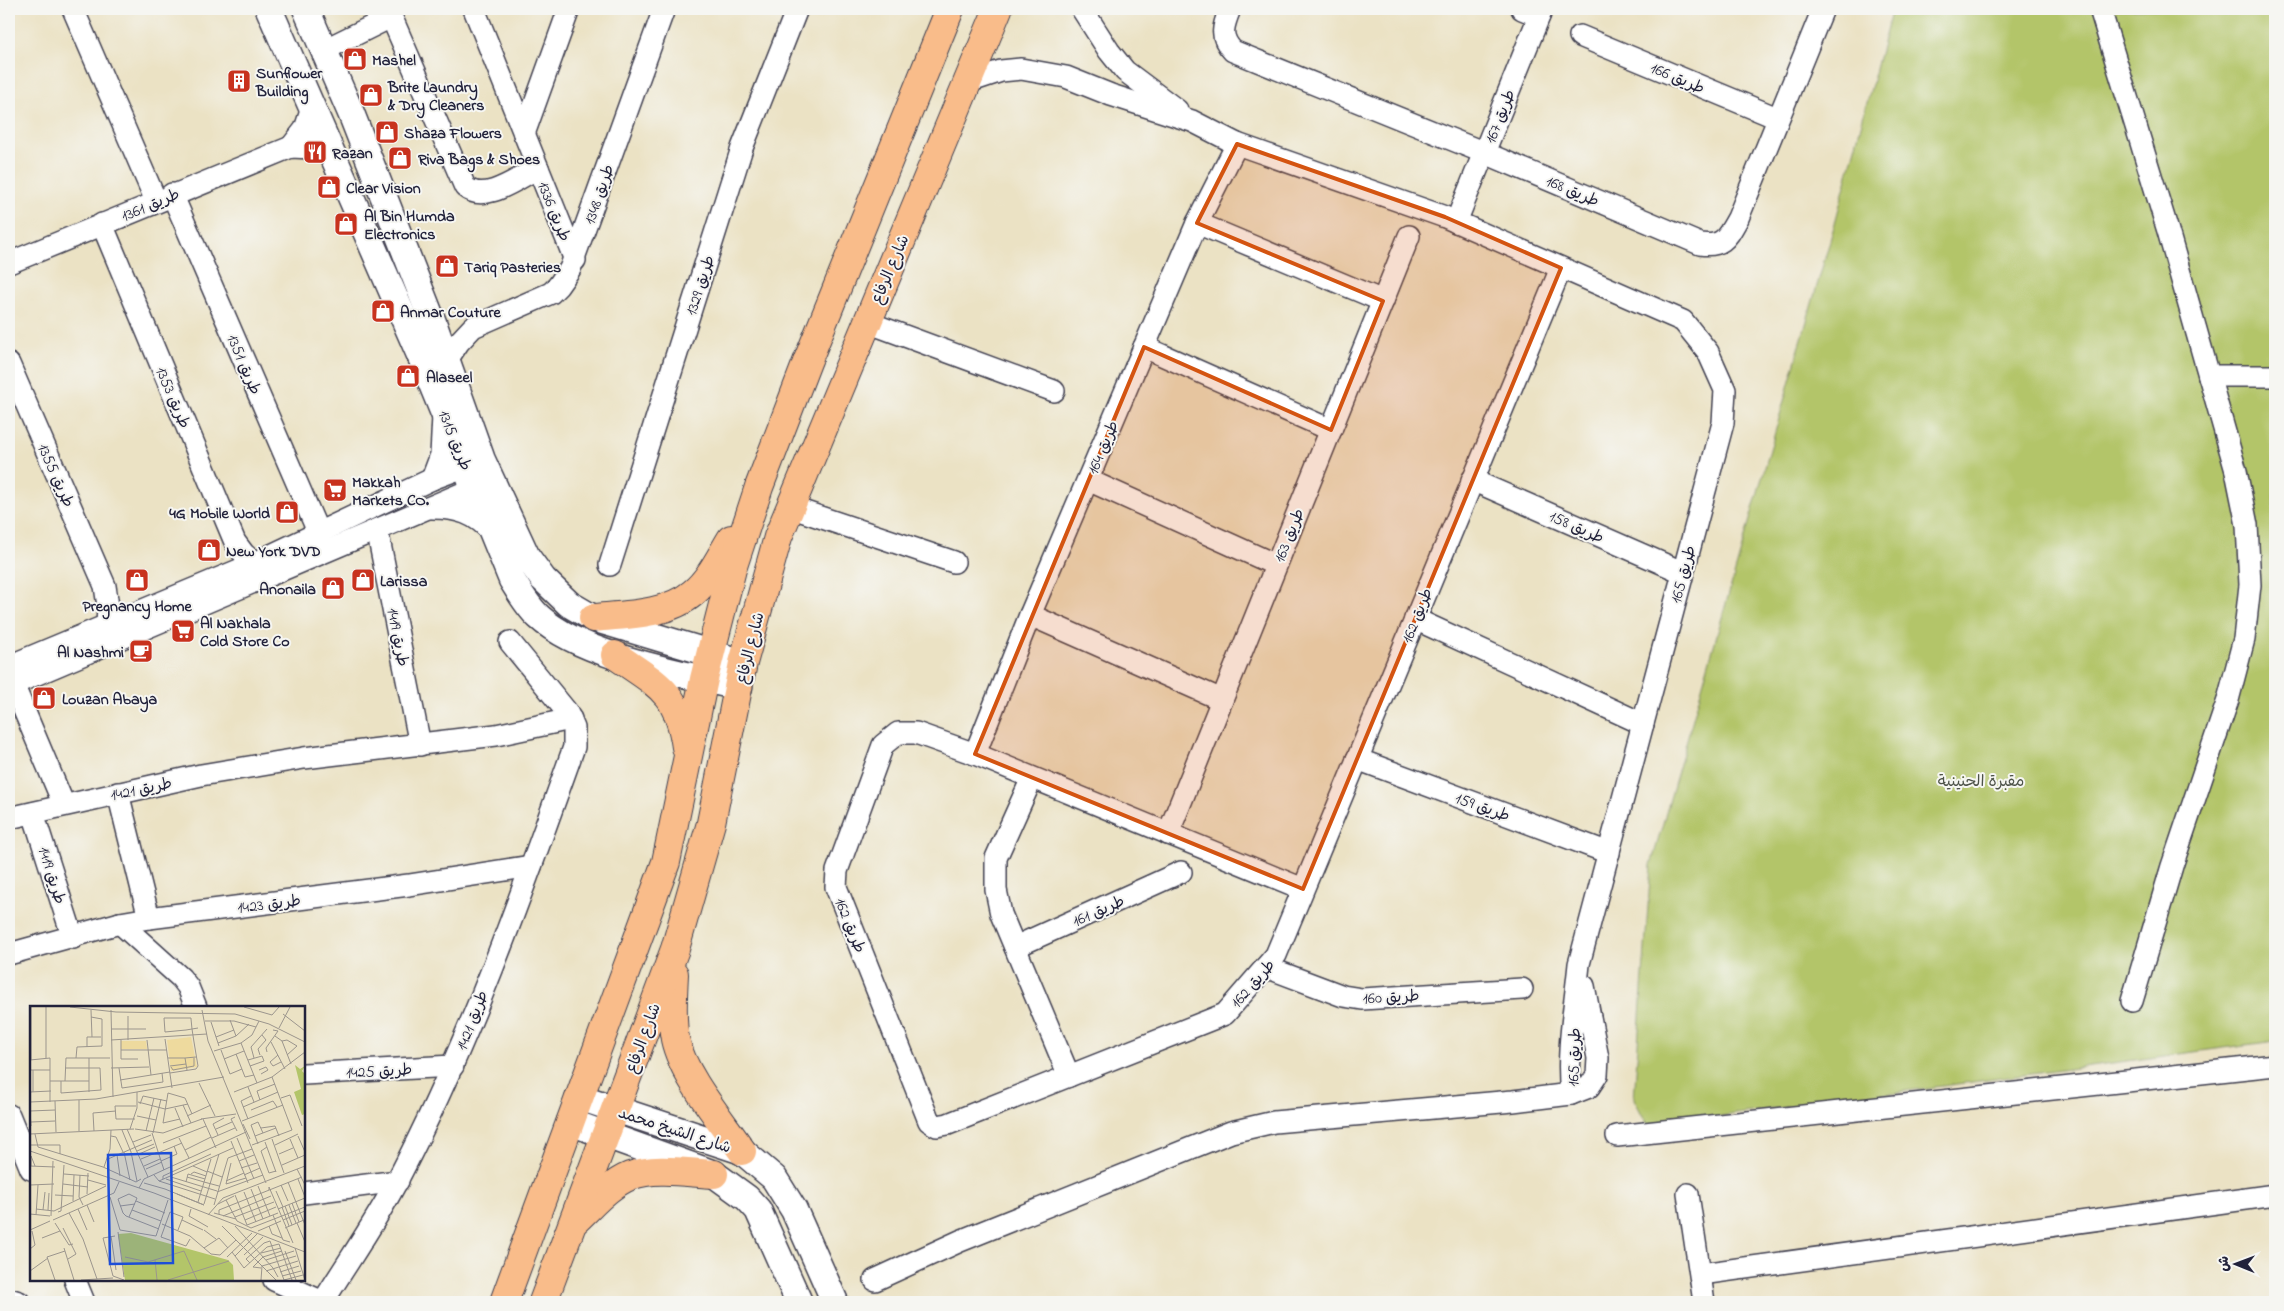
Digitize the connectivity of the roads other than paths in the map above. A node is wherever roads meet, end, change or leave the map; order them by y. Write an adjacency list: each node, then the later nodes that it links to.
1 (73, 9): 28 (street, طريق 1351)
2 (269, 9): 19 (street, طريق 1315)
3 (306, 9): 17 (street, طريق 1315)
4 (570, 9): 22 (street)
5 (664, 9): 33 (street, طريق 1348)
6 (797, 9): 58 (street, طريق 1329)
7 (950, 9): 50 (main road)
8 (998, 9): 18 (main road, شارع الرفاع)
9 (1082, 9): 21 (street)
10 (1230, 9): 26 (street, طريق 168)
11 (1823, 9): 20 (street, طريق 168)
12 (2100, 9): 41 (street)
13 (1534, 11): 26 (street, طريق 167)
14 (389, 13): 17 (street); 27 (street)
15 (481, 15): 22 (street, طريق 1336)
16 (1580, 36): 20 (street, طريق 166)
17 (324, 50): 39 (street, طريق 1315)
18 (968, 82): 21 (street); 37 (main road, شارع الرفاع)
19 (312, 108): 24 (street); 25 (street, طريق 1315)
20 (1777, 118): 26 (street, طريق 168)
21 (1192, 121): 23 (street, طريق 165)
22 (524, 134): 27 (street, طريق 1336)
23 (1236, 144): 29 (street, طريق 165); 30 (street, طريق 164)
24 (291, 147): 25 (street, طريق 1361); 28 (street, طريق 1361)
25 (332, 153): 39 (street, طريق 1315)
26 (1484, 153): 29 (street, طريق 167)
27 (538, 168): 33 (street, طريق 1336)
28 (164, 198): 31 (street, طريق 1361); 54 (street, طريق 1351)
29 (1456, 222): 35 (street, طريق 165)
30 (1197, 223): 36 (street); 38 (street, طريق 164)
31 (102, 224): 34 (street, طريق 1361); 57 (street, طريق 1353)
32 (1409, 236): 36 (street, طريق 163)
33 (575, 260): 39 (street, طريق 1348)
34 (9, 263)
35 (1562, 268): 49 (street, طريق 162); 60 (street, طريق 165)
36 (1383, 301): 45 (street, طريق 163)
37 (867, 322): 43 (street); 51 (main road, شارع الرفاع)
38 (1144, 347): 45 (street); 48 (street, طريق 164)
39 (436, 353): 44 (street, طريق 1315); 46 (street, طريق 1315)
40 (9, 364): 61 (street, طريق 1355)
41 (2209, 376): 42 (street); 98 (street)
42 (2275, 376)
43 (1054, 391)
44 (440, 404): 46 (street, طريق 1315); 47 (street)
45 (1330, 430): 59 (street, طريق 163)
46 (479, 474): 47 (street); 52 (street); 55 (street, طريق 1315); 64 (street, طريق 1315)
47 (432, 479): 54 (street)
48 (1088, 480): 59 (street); 63 (street, طريق 164)
49 (1472, 480): 60 (street, طريق 158); 65 (street, طريق 162)
50 (759, 487): 64 (main road); 69 (main road)
51 (790, 507): 56 (street); 70 (main road, شارع الرفاع)
52 (431, 508): 53 (street); 55 (street)
53 (377, 529): 71 (street); 75 (street, طريق 1419)
54 (319, 534): 57 (street)
55 (493, 534): 68 (street, طريق 1315)
56 (954, 562)
57 (255, 563): 62 (street)
58 (610, 565)
59 (1276, 565): 72 (street, طريق 163)
60 (1682, 572): 74 (street, طريق 165)
61 (105, 586): 62 (street, طريق 1355); 66 (street, طريق 1355)
62 (138, 612): 66 (street)
63 (1030, 615): 72 (street); 76 (street, طريق 164)
64 (593, 618): 69 (street, طريق 1315)
65 (1415, 619): 74 (street); 77 (street, طريق 162)
66 (107, 626): 71 (street)
67 (510, 642): 73 (street)
68 (615, 655): 69 (street, طريق 1315); 78 (main road)
69 (708, 666): 70 (street, طريق 1315); 78 (main road)
70 (741, 675): 93 (main road, شارع الرفاع)
71 (10, 679): 81 (street)
72 (1222, 700): 84 (street, طريق 163)
73 (571, 719): 75 (street, طريق 1421); 86 (street, طريق 1421)
74 (1643, 724): 85 (street, طريق 165)
75 (420, 745): 80 (street, طريق 1421)
76 (975, 754): 79 (street); 103 (street, طريق 162)
77 (1357, 760): 85 (street, طريق 159); 88 (street, طريق 162)
78 (688, 761): 105 (main road)
79 (1032, 778): 84 (street); 92 (street)
80 (118, 793): 81 (street, طريق 1421); 89 (street)
81 (64, 805): 82 (street, طريق 1421)
82 (33, 812): 83 (street, طريق 1421); 91 (street, طريق 1419)
83 (9, 818)
84 (1168, 834): 88 (street)
85 (1609, 853): 95 (street, طريق 165)
86 (531, 866): 89 (street, طريق 1423); 101 (street, طريق 1421)
87 (1181, 872): 92 (street, طريق 161)
88 (1304, 889): 96 (street, طريق 162)
89 (149, 918): 90 (street, طريق 1423)
90 (120, 923): 91 (street, طريق 1423); 99 (street)
91 (72, 938): 94 (street, طريق 1423)
92 (1015, 947): 103 (street)
93 (675, 949): 106 (main road, شارع الرفاع); 111 (main road)
94 (9, 954)
95 (1579, 964): 104 (street, طريق 165); 104 (street, طريق 165)
96 (1266, 967): 97 (street, طريق 160); 103 (street, طريق 162)
97 (1522, 989)
98 (2132, 1001)
99 (196, 1006)
100 (2275, 1065): 110 (street)
101 (453, 1066): 102 (street, طريق 1425); 114 (street, طريق 1421)
102 (305, 1074)
103 (1069, 1076)
104 (1571, 1094): 120 (street)
105 (579, 1097): 106 (street, شارع الشيخ محمد); 108 (main road)
106 (616, 1109): 109 (main road, شارع الرفاع); 111 (street, شارع الشيخ محمد)
107 (18, 1121): 112 (street)
108 (570, 1122): 109 (street, شارع الشيخ محمد); 127 (main road)
109 (607, 1135): 113 (street, شارع الشيخ محمد); 118 (main road, شارع الرفاع)
110 (1617, 1136)
111 (742, 1151): 130 (street, شارع الشيخ محمد)
112 (30, 1165)
113 (714, 1174): 118 (main road); 129 (street, شارع الشيخ محمد)
114 (398, 1181): 115 (street); 126 (street, طريق 1421)
115 (305, 1193)
116 (1688, 1194): 119 (street)
117 (2275, 1195): 119 (street)
118 (572, 1224): 128 (main road, شارع الرفاع)
119 (1701, 1274): 131 (street)
120 (875, 1280)
121 (75, 1281): 125 (street)
122 (276, 1281): 126 (street)
123 (9, 1299): 124 (street)
124 (19, 1302)
125 (84, 1302)
126 (323, 1302)
127 (504, 1302)
128 (543, 1302)
129 (799, 1302)
130 (835, 1302)
131 (1704, 1302)

